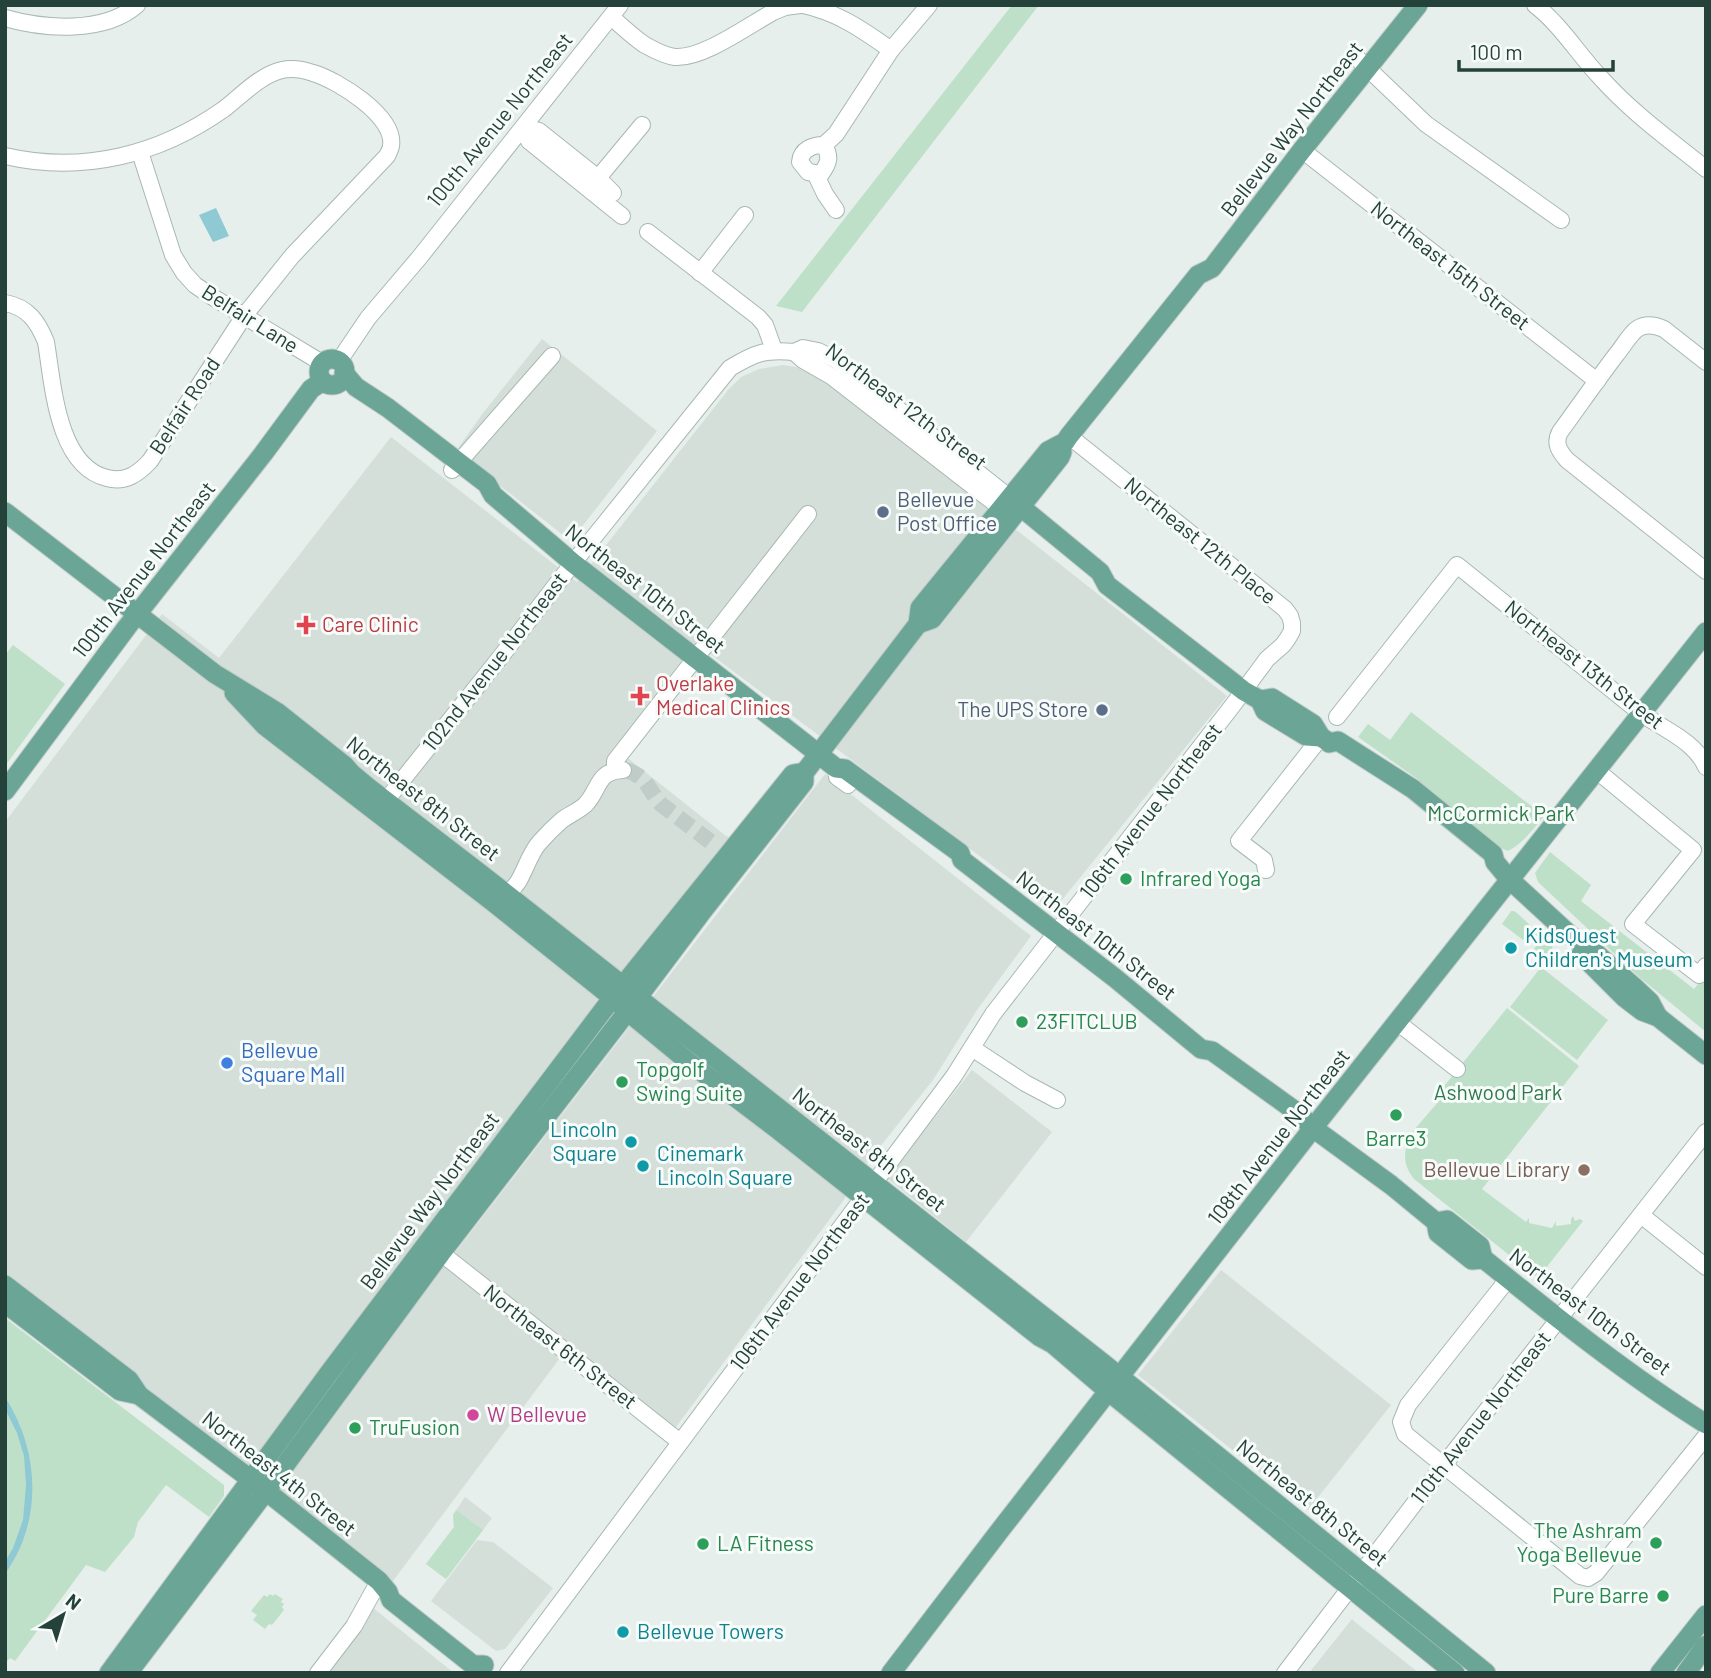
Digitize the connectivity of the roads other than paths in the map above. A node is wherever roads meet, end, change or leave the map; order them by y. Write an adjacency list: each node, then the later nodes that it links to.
1 (137, 5): 8 (street)
2 (802, 5): 7 (street); 9 (street)
3 (929, 5): 9 (street)
4 (1401, 5): 10 (main road, Bellevue Way Northeast)
5 (1418, 5): 10 (main road, Bellevue Way Northeast)
6 (1535, 5): 17 (street)
7 (616, 11): 12 (street, 100th Avenue Northeast)
8 (5, 18)
9 (891, 50): 13 (street)
10 (1363, 64): 14 (main road, Bellevue Way Northeast); 24 (street); 27 (main road, Bellevue Way Northeast)
11 (642, 125): 19 (street)
12 (524, 127): 19 (street); 23 (street); 34 (street, 100th Avenue Northeast)
13 (824, 145): 18 (street); 18 (street)
14 (1302, 150): 27 (main road, Bellevue Way Northeast); 35 (street, Northeast 15th Street)
15 (140, 152): 16 (street); 29 (street, Belfair Lane); 29 (street, Belfair Road)
16 (5, 156)
17 (1706, 169)
18 (816, 174): 21 (street)
19 (598, 178): 20 (street)
20 (613, 193)
21 (836, 211)
22 (746, 215): 26 (street)
23 (622, 216)
24 (1561, 220)
25 (648, 232): 26 (street)
26 (699, 273): 30 (street)
27 (1198, 275): 38 (main road, Bellevue Way Northeast)
28 (5, 303): 29 (street, Belfair Road)
29 (244, 316): 34 (street, Belfair Lane)
30 (774, 350): 31 (street, 102nd Avenue Northeast); 43 (street, 102nd Avenue Northeast)
31 (794, 352): 36 (street, Northeast 12th Street); 37 (street, Northeast 12th Street)
32 (552, 356): 39 (street)
33 (1706, 362): 35 (street)
34 (333, 372): 39 (main road, Northeast 10th Street); 45 (main road, 100th Avenue Northeast)
35 (1597, 381): 44 (street)
36 (859, 398): 37 (street); 40 (street, Northeast 12th Street)
37 (915, 422): 40 (street, Northeast 12th Street)
38 (1067, 439): 40 (main road, Bellevue Way Northeast); 49 (street, Northeast 12th Place)
39 (456, 466): 43 (main road, Northeast 10th Street)
40 (1011, 507): 49 (main road, Northeast 12th Street); 54 (main road, Bellevue Way Northeast)
41 (808, 514): 47 (street)
42 (8, 521): 45 (main road, Northeast 8th Street)
43 (573, 563): 47 (main road, Northeast 10th Street); 62 (street, 102nd Avenue Northeast)
44 (1706, 571)
45 (138, 614): 48 (main road, Northeast 8th Street); 61 (main road, 100th Avenue Northeast)
46 (1706, 632): 50 (main road, 108th Avenue Northeast)
47 (695, 658): 54 (main road, Northeast 10th Street); 66 (street)
48 (215, 674): 52 (main road, Northeast 8th Street); 58 (main road, Northeast 8th Street)
49 (1252, 696): 53 (main road, Northeast 12th Street); 67 (street, 106th Avenue Northeast)
50 (1640, 713): 51 (street, Northeast 13th Street); 55 (street, Northeast 13th Street); 57 (main road, 108th Avenue Northeast)
51 (1337, 717)
52 (281, 738): 58 (main road); 62 (main road, Northeast 8th Street)
53 (1325, 740): 64 (street); 65 (main road, Northeast 12th Street)
54 (818, 754): 56 (main road, Northeast 10th Street); 59 (main road, Bellevue Way Northeast)
55 (1706, 767)
56 (836, 768): 60 (street, Northeast 10th Street); 63 (main road, Northeast 10th Street)
57 (1596, 770): 65 (main road, 108th Avenue Northeast); 68 (street)
58 (351, 773): 62 (main road, Northeast 8th Street)
59 (804, 773): 69 (main road, Bellevue Way Northeast); 69 (main road, Bellevue Way Northeast)
60 (848, 785): 63 (main road, Northeast 10th Street)
61 (5, 791)
62 (381, 806): 66 (main road, Northeast 8th Street); 69 (main road, Northeast 8th Street)
63 (962, 860): 67 (main road, Northeast 10th Street)
64 (1266, 870)
65 (1509, 879): 70 (main road, 108th Avenue Northeast); 72 (main road, Northeast 12th Street)
66 (508, 895): 69 (main road, Northeast 8th Street)
67 (1056, 933): 71 (street, 106th Avenue Northeast); 75 (main road, Northeast 10th Street)
68 (1706, 966)
69 (626, 998): 76 (main road, Bellevue Way Northeast); 78 (main road, Bellevue Way Northeast); 79 (main road, Northeast 8th Street)
70 (1397, 1024): 73 (street); 75 (main road, 108th Avenue Northeast)
71 (972, 1048): 74 (street); 79 (street, 106th Avenue Northeast)
72 (1706, 1055)
73 (1457, 1069)
74 (1057, 1100)
75 (1313, 1128): 83 (main road, Northeast 10th Street); 87 (main road, 108th Avenue Northeast)
76 (513, 1130): 78 (main road); 93 (main road, Bellevue Way Northeast)
77 (1706, 1132): 80 (street, 110th Avenue Northeast)
78 (494, 1183): 81 (main road, Bellevue Way Northeast)
79 (869, 1190): 87 (main road, Northeast 8th Street); 91 (street, 106th Avenue Northeast)
80 (1641, 1214): 82 (street); 86 (street, 110th Avenue Northeast)
81 (440, 1253): 91 (street, Northeast 6th Street); 93 (main road, Bellevue Way Northeast)
82 (1706, 1267)
83 (1508, 1279): 86 (main road, Northeast 10th Street); 92 (street)
84 (5, 1284): 88 (main road, Northeast 4th Street)
85 (5, 1303): 88 (main road, Northeast 4th Street)
86 (1558, 1319): 89 (main road, Northeast 10th Street); 92 (street, 110th Avenue Northeast)
87 (1114, 1384): 94 (main road, Northeast 8th Street); 103 (main road, 108th Avenue Northeast)
88 (139, 1395): 93 (main road, Northeast 4th Street)
89 (1706, 1424)
90 (1706, 1436): 92 (street)
91 (680, 1442): 102 (street, 106th Avenue Northeast)
92 (1443, 1466): 94 (street, 110th Avenue Northeast)
93 (258, 1485): 95 (main road, Northeast 4th Street); 99 (main road, Bellevue Way Northeast); 100 (main road, Bellevue Way Northeast)
94 (1355, 1579): 104 (street, 110th Avenue Northeast); 105 (main road, Northeast 8th Street); 106 (main road, Northeast 8th Street)
95 (383, 1586): 98 (main road, Northeast 4th Street); 101 (street)
96 (1706, 1615): 107 (main road)
97 (1706, 1645): 108 (main road)
98 (489, 1669)
99 (109, 1673)
100 (128, 1673)
101 (318, 1673)
102 (508, 1673)
103 (891, 1673)
104 (1285, 1673)
105 (1455, 1673)
106 (1486, 1673)
107 (1660, 1673)
108 (1686, 1673)

